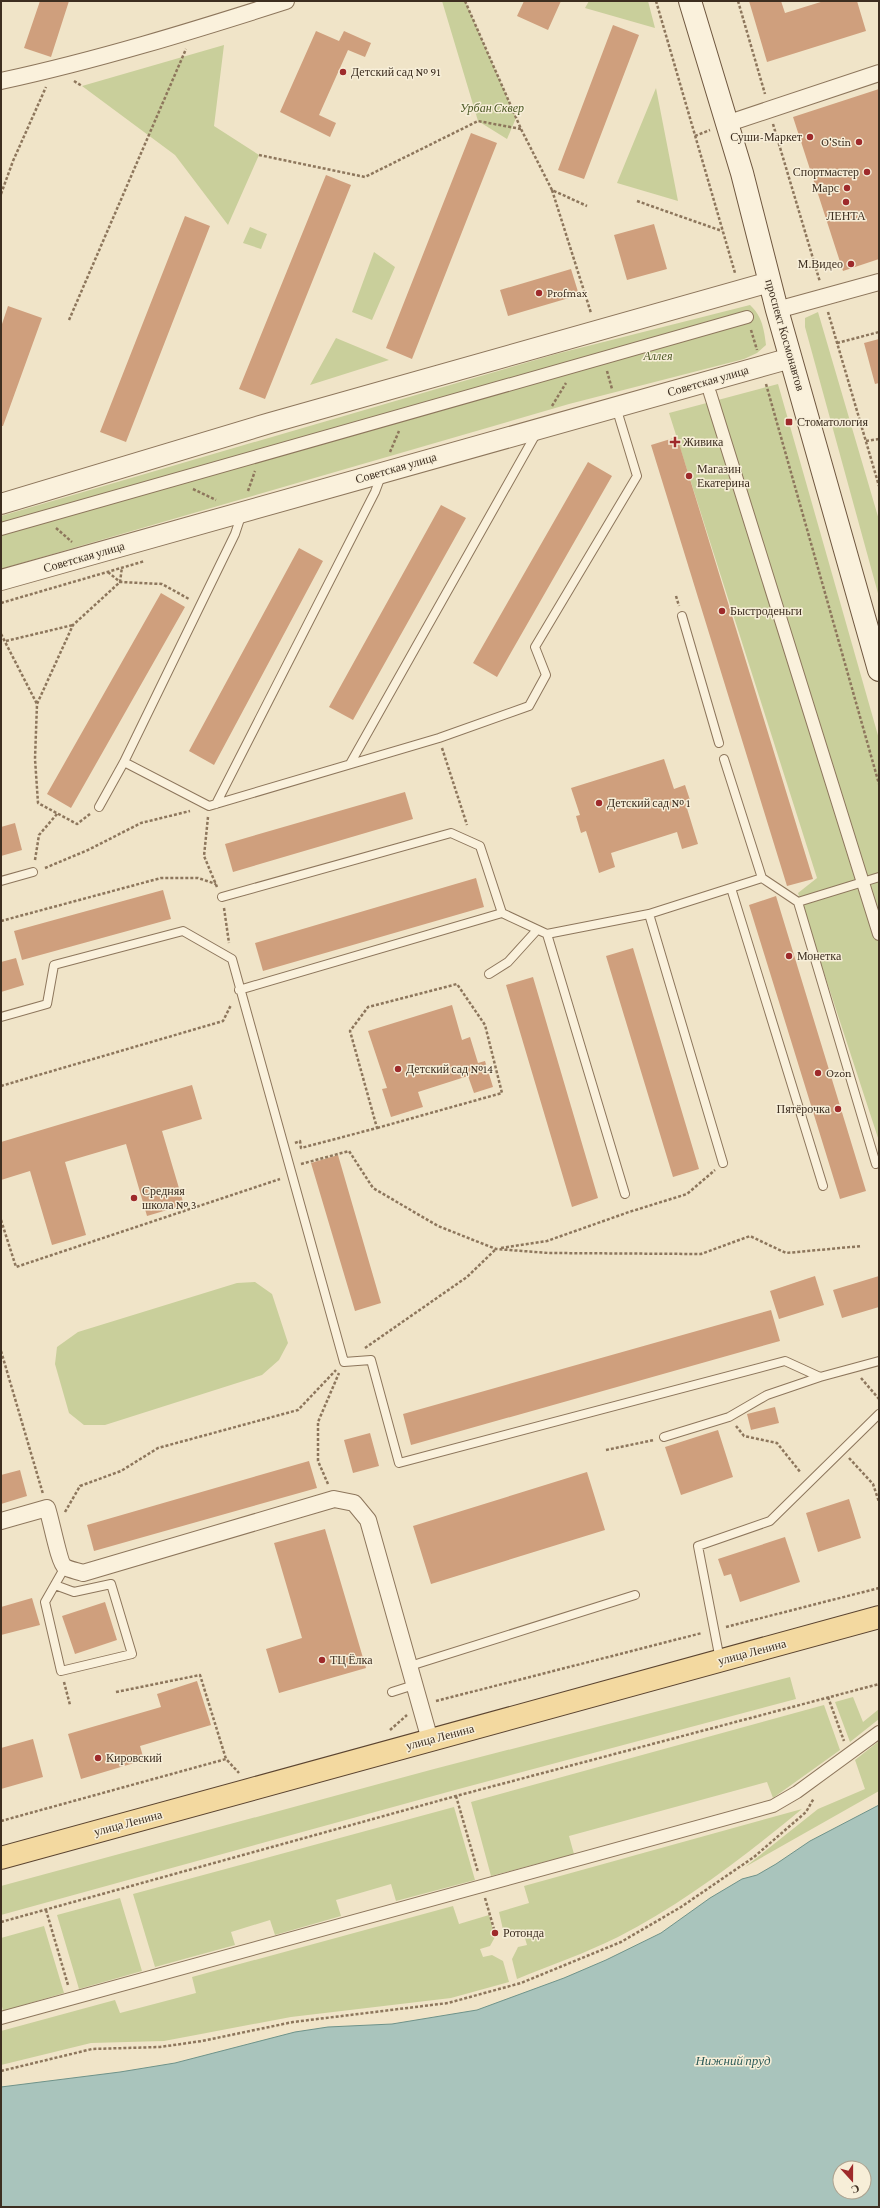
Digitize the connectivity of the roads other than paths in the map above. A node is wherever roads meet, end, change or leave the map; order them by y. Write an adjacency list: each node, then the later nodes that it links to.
1 (286, 1): 4 (street)
2 (690, 1): 5 (main road, проспект Космонавтов)
3 (879, 73): 5 (street)
4 (1, 81)
5 (726, 124): 6 (main road, проспект Космонавтов)
6 (770, 282): 8 (main road, проспект Космонавтов); 15 (street)
7 (879, 282): 8 (street)
8 (777, 310): 10 (main road, проспект Космонавтов)
9 (747, 317): 17 (street)
10 (791, 358): 12 (street, Советская улица); 20 (main road, проспект Космонавтов)
11 (710, 393): 30 (street)
12 (616, 406): 13 (street, Советская улица); 24 (lane)
13 (538, 429): 14 (street, Советская улица); 24 (lane)
14 (383, 471): 16 (street, Советская улица); 25 (lane)
15 (1, 504)
16 (242, 512): 18 (street, Советская улица); 23 (lane)
17 (1, 529)
18 (1, 580)
19 (682, 616): 21 (lane)
20 (879, 670)
21 (719, 743)
22 (724, 759): 29 (lane)
23 (124, 762): 25 (lane); 26 (lane)
24 (350, 764): 25 (lane)
25 (213, 805)
26 (100, 807)
27 (33, 872): 31 (lane)
28 (879, 876): 30 (lane)
29 (762, 878): 32 (lane); 34 (lane)
30 (864, 881): 34 (lane); 39 (street)
31 (1, 882)
32 (731, 888): 36 (lane); 45 (lane)
33 (222, 898): 35 (lane)
34 (798, 902): 44 (lane)
35 (502, 913): 37 (lane); 41 (lane)
36 (648, 914): 38 (lane); 43 (lane)
37 (537, 930): 38 (lane); 40 (lane)
38 (547, 934): 46 (lane)
39 (879, 934)
40 (489, 974)
41 (239, 990): 42 (lane); 48 (lane)
42 (1, 1017)
43 (723, 1163)
44 (876, 1164)
45 (822, 1186)
46 (625, 1194)
47 (879, 1361): 48 (lane)
48 (820, 1377): 50 (lane)
49 (879, 1414): 56 (lane)
50 (664, 1437)
51 (1, 1521): 52 (street)
52 (65, 1567): 53 (lane); 57 (street)
53 (55, 1585): 53 (lane)
54 (635, 1594): 57 (lane)
55 (879, 1617): 56 (main road, улица Ленина)
56 (720, 1661): 61 (main road, улица Ленина)
57 (410, 1666): 58 (street)
58 (414, 1685): 59 (lane); 61 (street)
59 (392, 1692)
60 (879, 1732): 63 (street)
61 (430, 1740): 62 (main road, улица Ленина)
62 (1, 1858)
63 (1, 2018)

